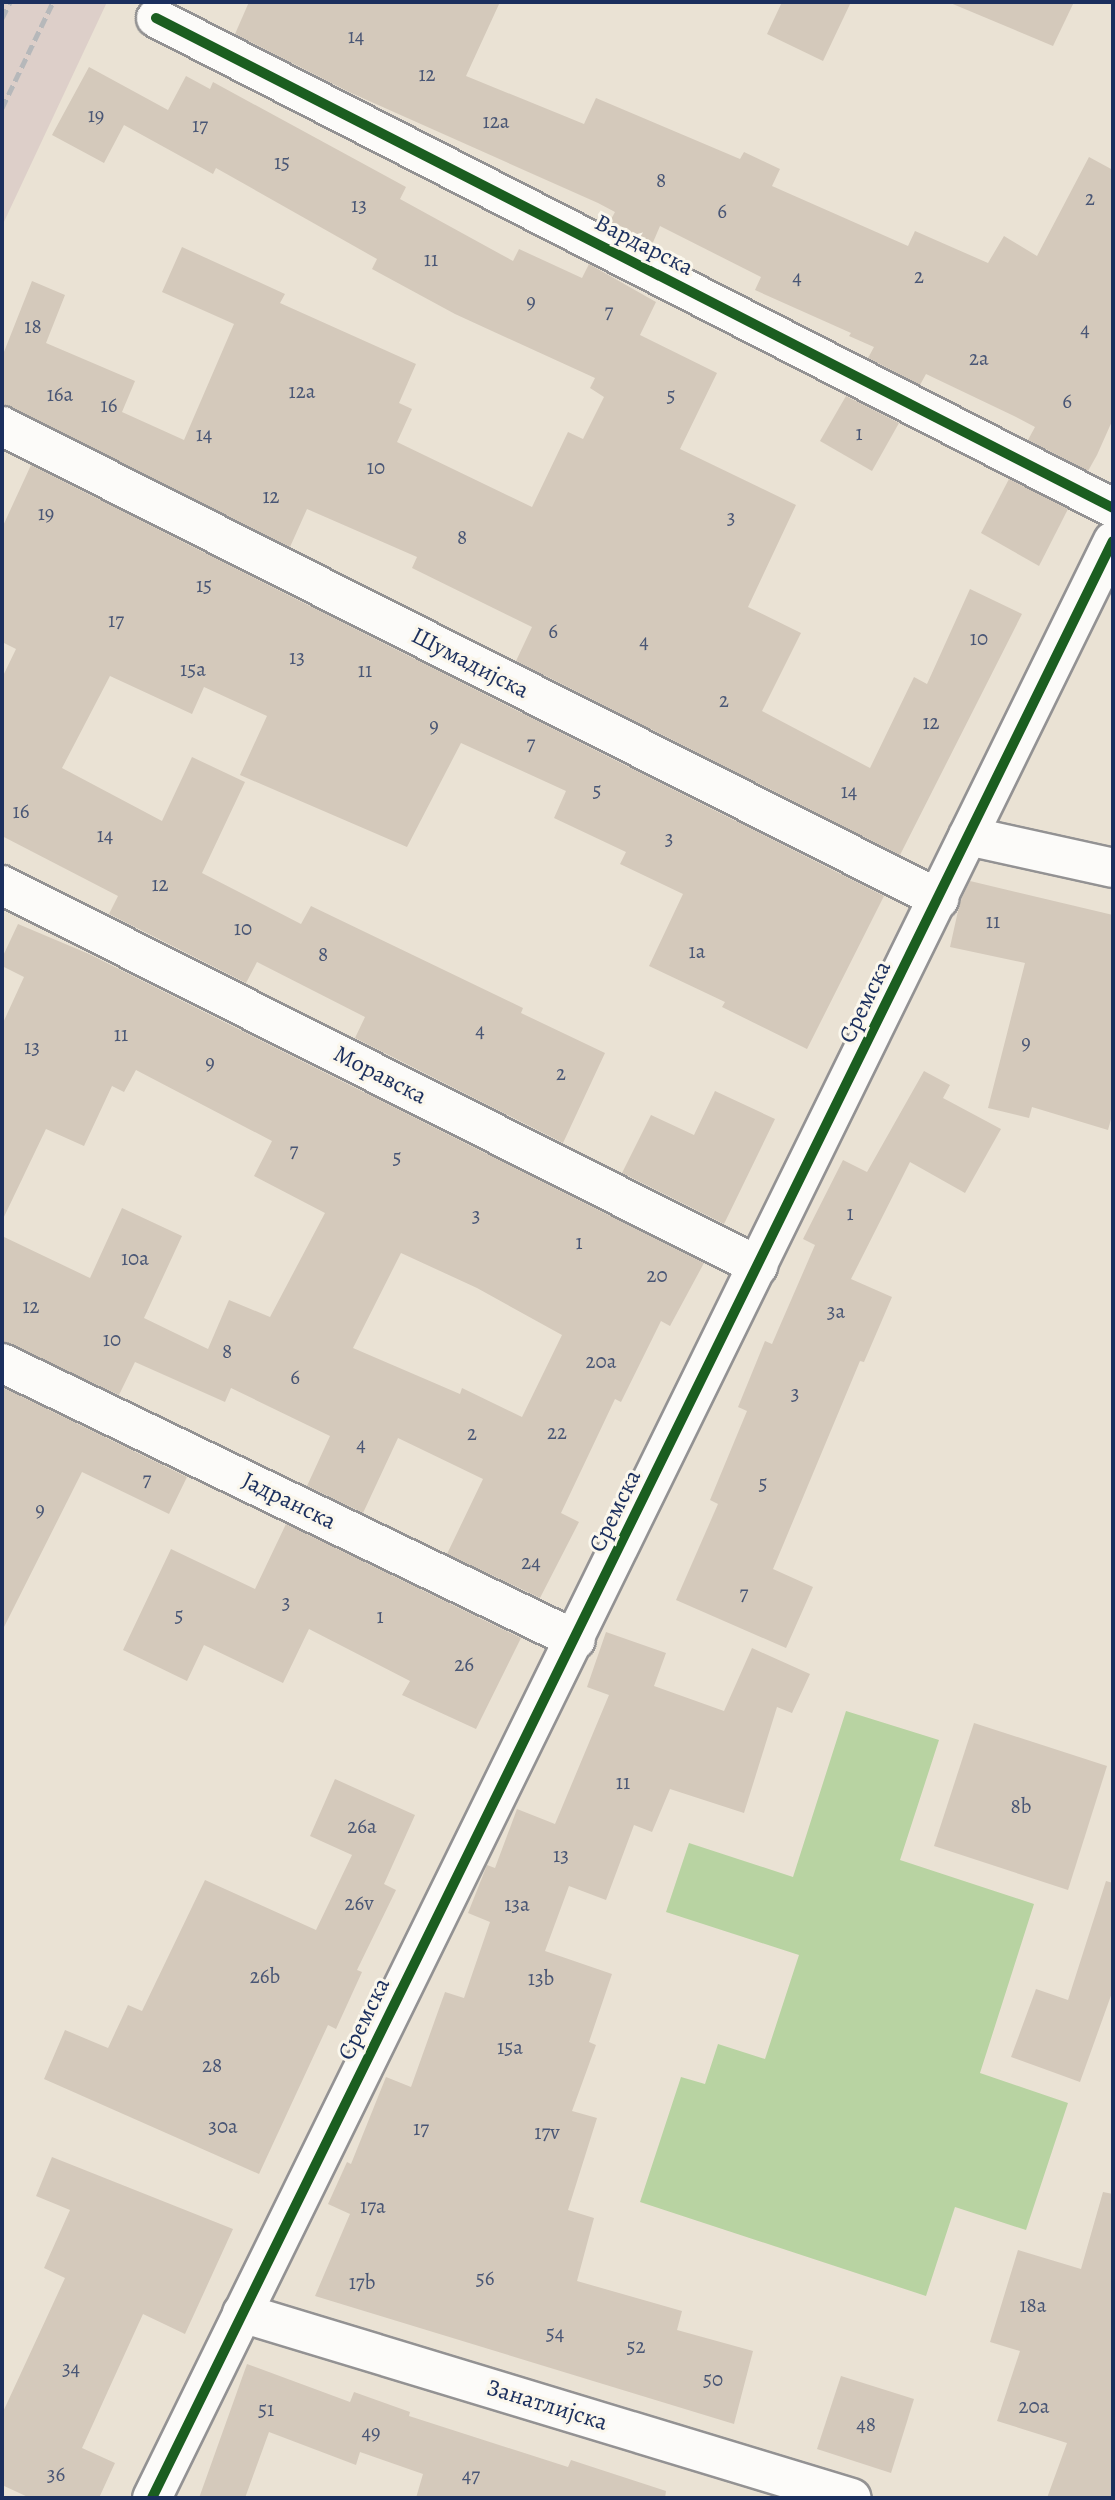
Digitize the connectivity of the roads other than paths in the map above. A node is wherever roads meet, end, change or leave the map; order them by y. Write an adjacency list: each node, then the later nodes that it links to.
1 (156, 18): 3 (street, Вардарска)
2 (2, 426): 8 (street, Шумадијска)
3 (1113, 509)
4 (1113, 541): 5 (street, Сремска)
5 (968, 836): 6 (street); 8 (street, Сремска)
6 (1113, 868)
7 (2, 885): 9 (street, Моравска)
8 (939, 900): 9 (street, Сремска)
9 (758, 1266): 11 (street, Сремска)
10 (2, 1363): 11 (street, Јадранска)
11 (576, 1640): 12 (street, Сремска)
12 (242, 2312): 13 (street, Сремска); 14 (street, Занатлијска)
13 (152, 2498)
14 (852, 2498)

